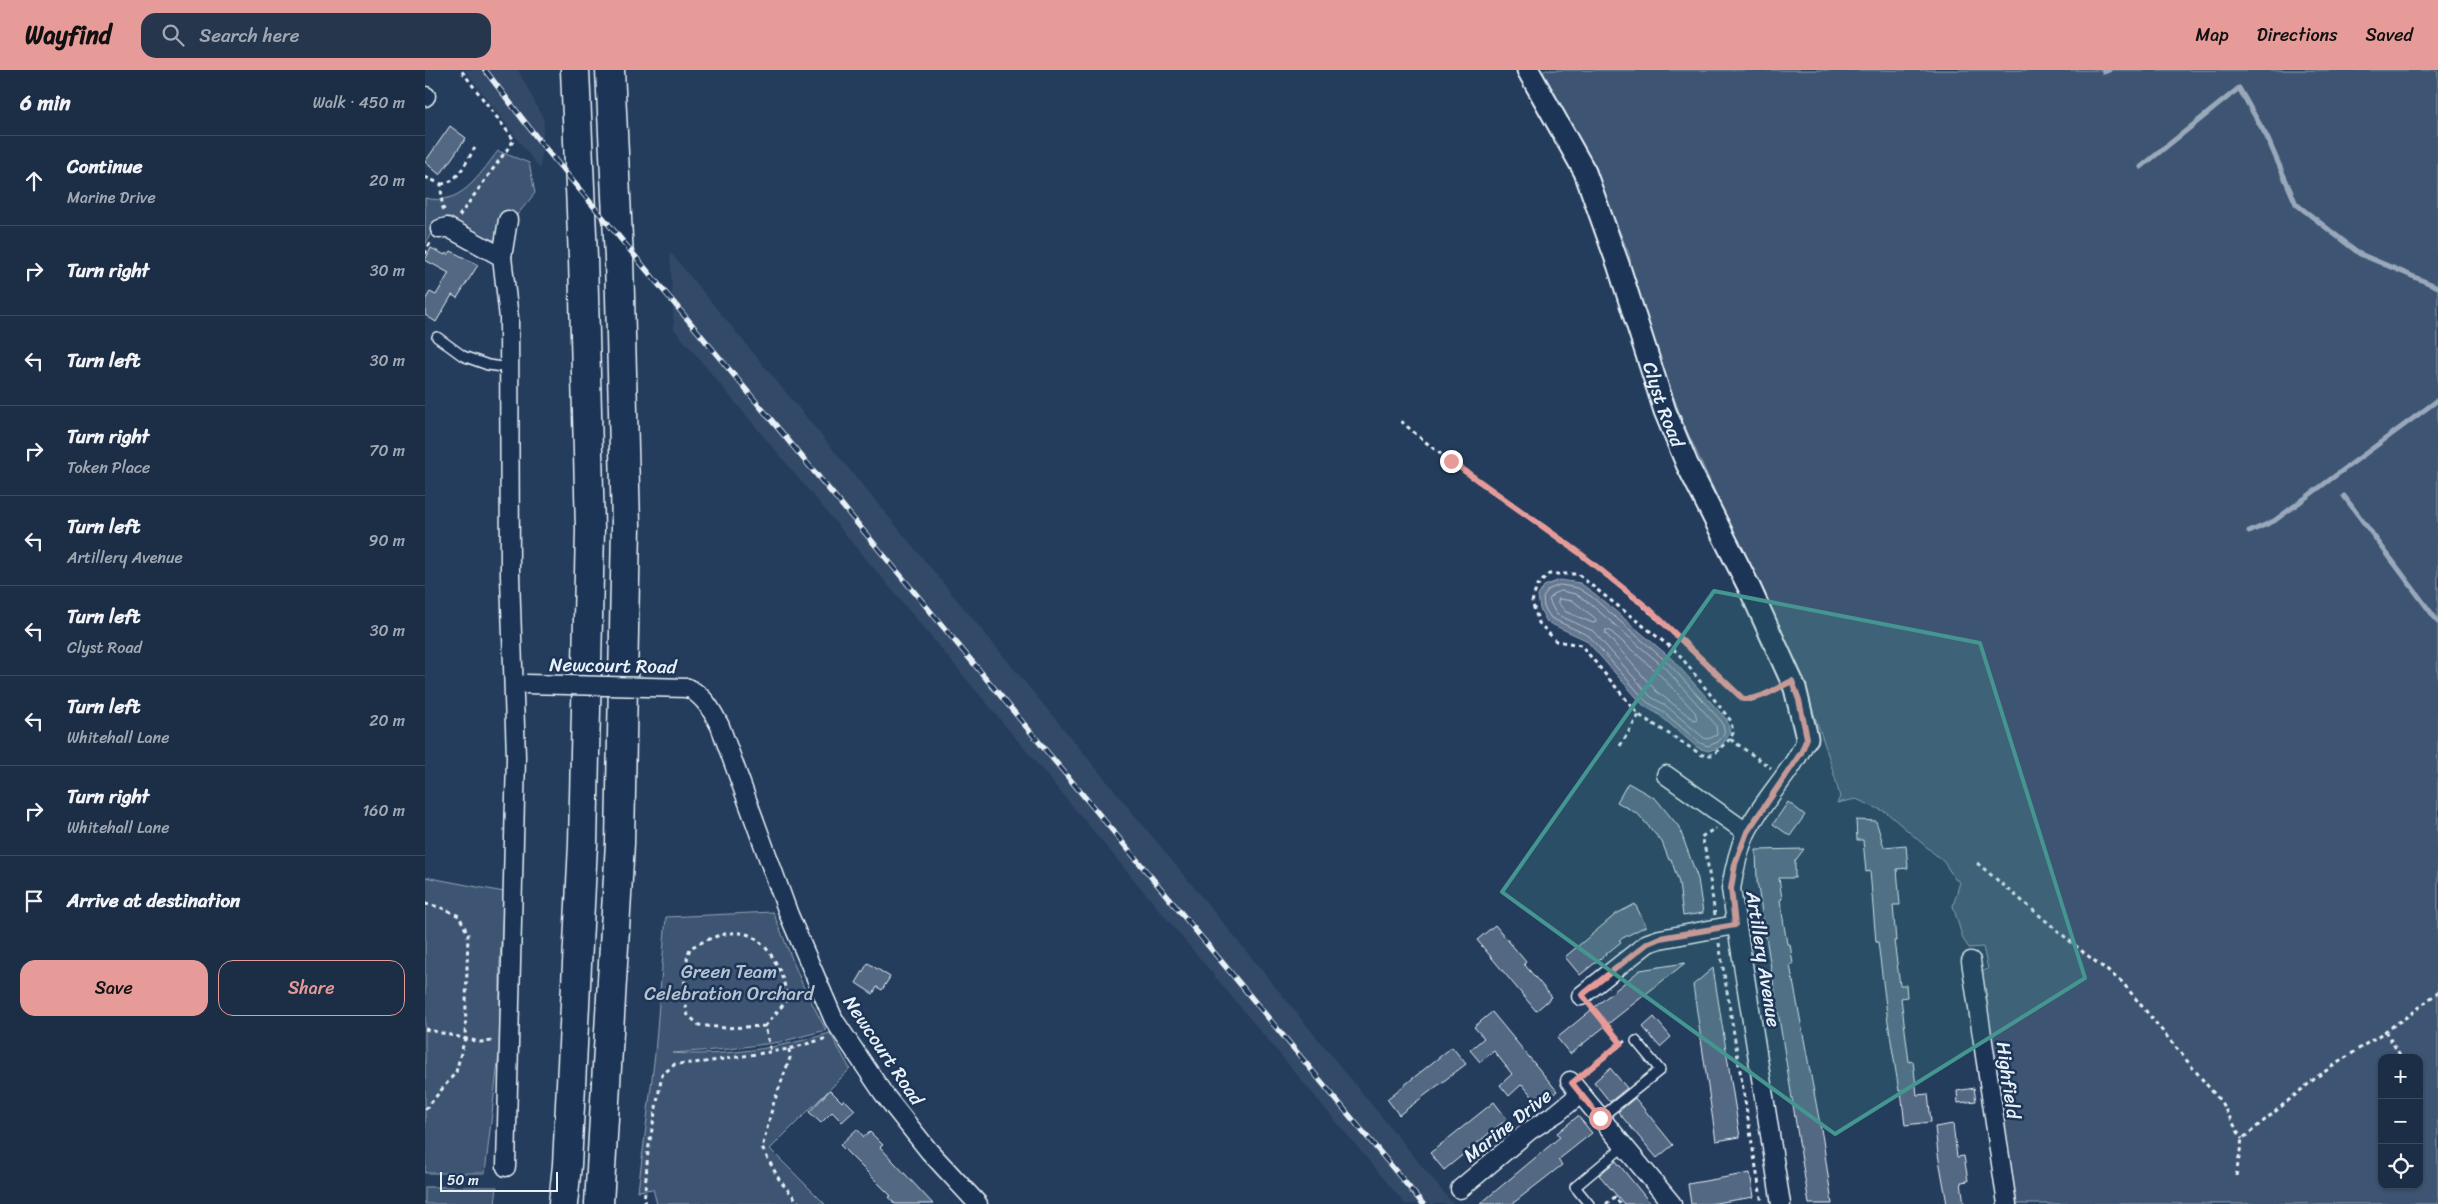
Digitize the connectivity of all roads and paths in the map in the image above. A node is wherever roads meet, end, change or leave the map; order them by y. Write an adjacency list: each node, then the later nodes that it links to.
1 (461, 70): 8 (path)
2 (575, 70): 51 (highway)
3 (610, 70): 52 (highway)
4 (1527, 70): 15 (street, Clyst Road)
5 (475, 148): 7 (path)
6 (425, 177): 7 (path)
7 (441, 184): 10 (path)
8 (459, 215)
9 (508, 220): 11 (street)
10 (444, 222): 11 (street)
11 (502, 257): 13 (street)
12 (437, 337): 13 (lane)
13 (510, 368): 16 (street)
14 (1401, 421): 15 (path)
15 (1792, 681): 18 (street, Clyst Road)
16 (519, 684): 32 (street, Newcourt Road, bridge); 37 (street)
17 (1639, 715): 19 (path); 19 (path); 20 (path)
18 (1807, 738): 22 (street, Artillery Avenue)
19 (1730, 739): 22 (path)
20 (1620, 746)
21 (1666, 775): 23 (street)
22 (1783, 777): 24 (street, Artillery Avenue)
23 (1726, 818): 24 (street); 28 (path)
24 (1747, 832): 27 (street, Artillery Avenue)
25 (1977, 863): 46 (path)
26 (425, 904): 36 (path)
27 (1735, 925): 28 (street); 61 (street, Artillery Avenue)
28 (1717, 928): 31 (street); 60 (path)
29 (1971, 961): 62 (street, Highfield)
30 (2438, 992): 35 (path)
31 (1581, 996): 39 (path)
32 (832, 1024): 40 (path); 55 (street, Newcourt Road)
33 (765, 1026): 33 (path); 41 (path)
34 (425, 1029): 36 (path)
35 (2385, 1031): 42 (path); 46 (path)
36 (465, 1038): 37 (path); 44 (path)
37 (509, 1040): 48 (street)
38 (1636, 1040): 39 (path); 45 (lane)
39 (1621, 1043): 43 (path)
40 (789, 1049): 41 (path); 54 (path)
41 (771, 1052): 53 (path)
42 (2399, 1054)
43 (1574, 1086): 45 (street, Marine Drive); 50 (street, Marine Drive)
44 (425, 1110)
45 (1600, 1118): 47 (street, Marine Drive)
46 (2242, 1139): 49 (path)
47 (1624, 1146): 56 (lane); 59 (street, Marine Drive)
48 (507, 1167)
49 (2236, 1176)
50 (1460, 1189)
51 (563, 1204)
52 (599, 1204)
53 (645, 1204)
54 (800, 1204)
55 (978, 1204)
56 (1589, 1204)
57 (1607, 1204): 58 (path)
58 (1620, 1204)
59 (1672, 1204)
60 (1762, 1204)
61 (1781, 1204)
62 (2007, 1204)

